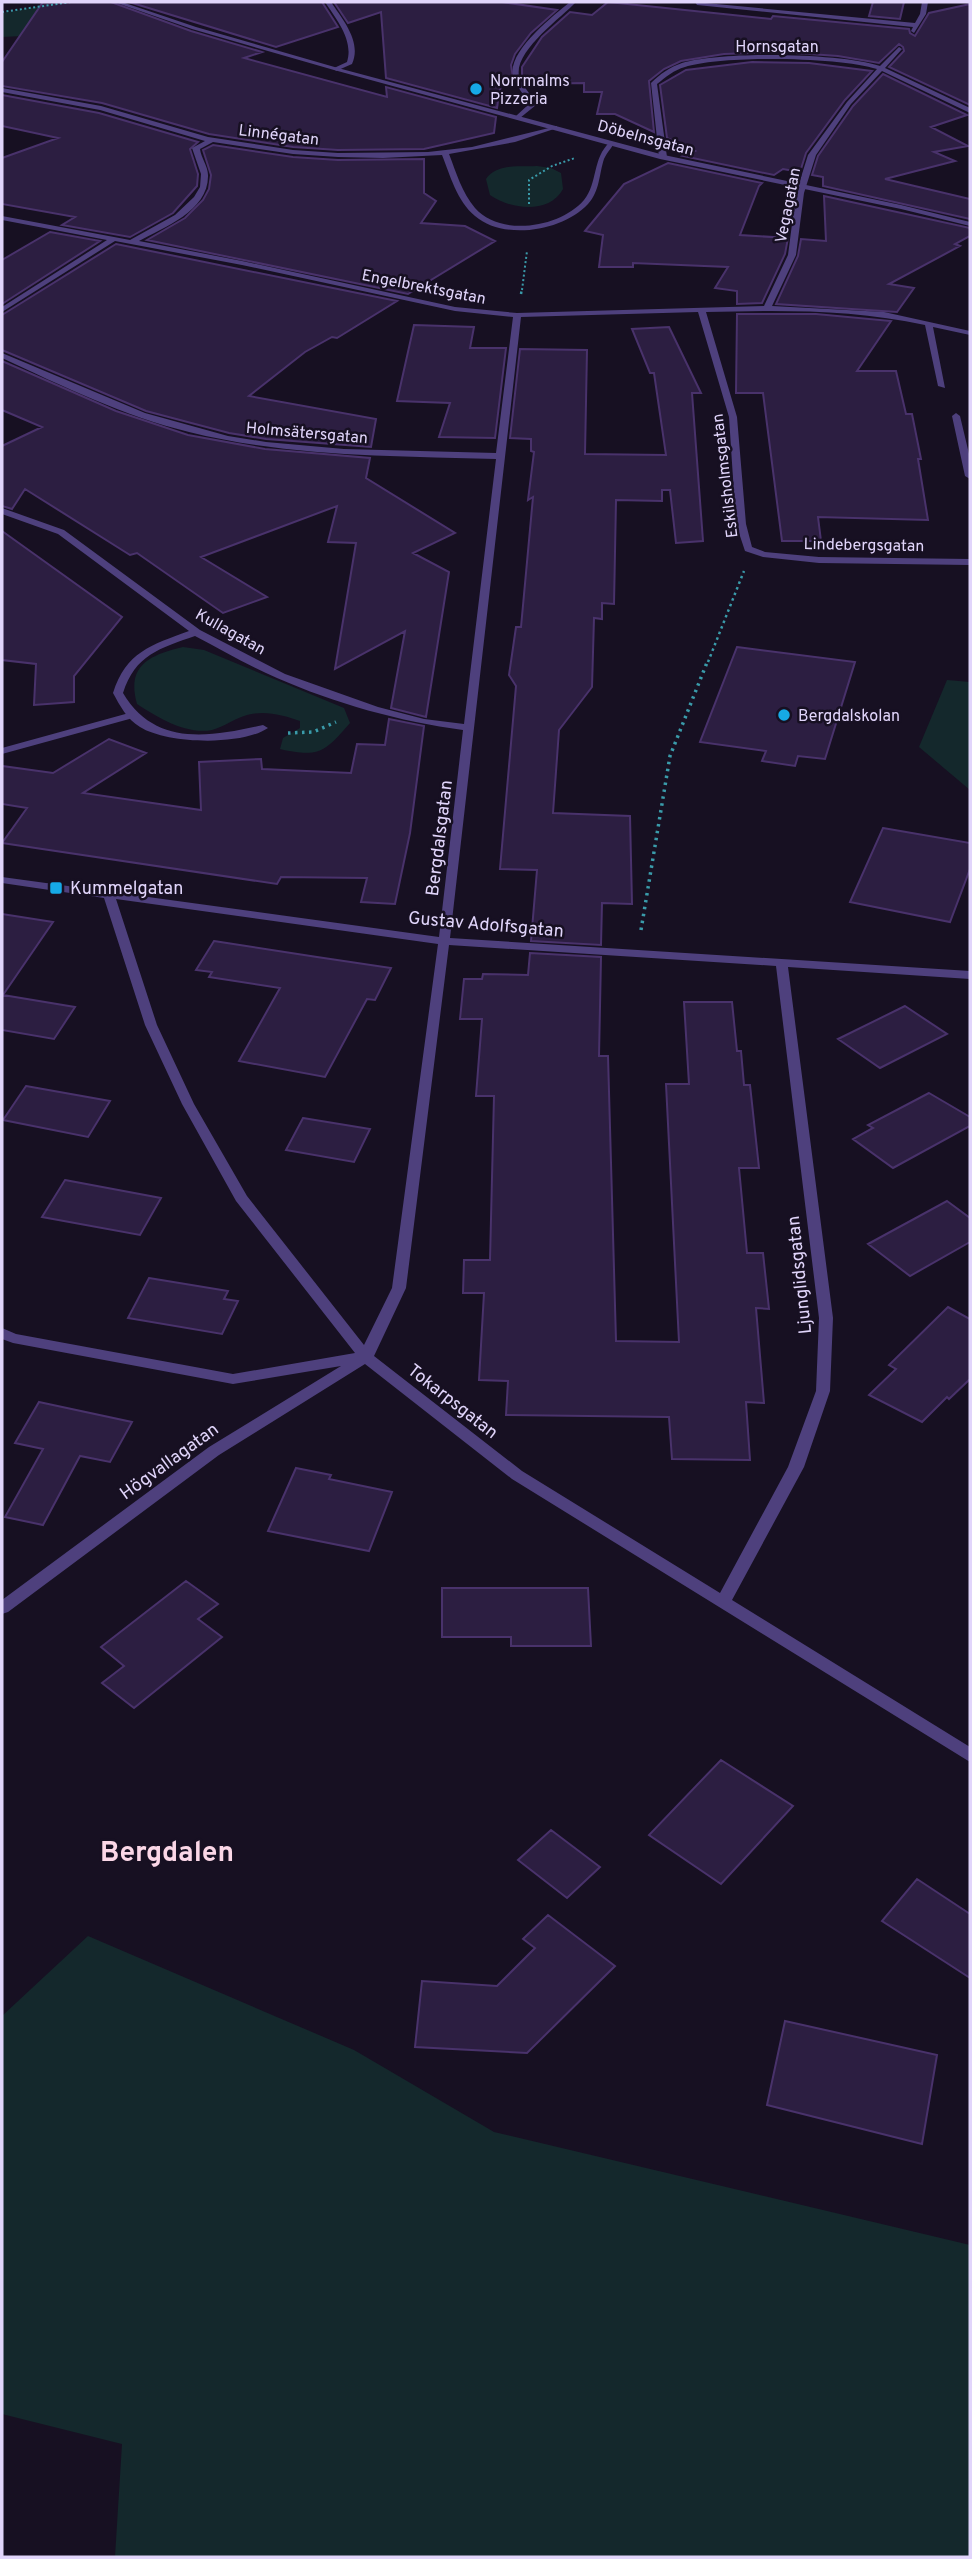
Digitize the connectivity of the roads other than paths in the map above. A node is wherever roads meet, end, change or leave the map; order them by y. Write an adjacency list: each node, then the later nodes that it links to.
1 (117, 2): 7 (street, Döbelnsgatan)
2 (328, 2): 7 (street)
3 (573, 2): 11 (street)
4 (925, 2): 5 (street)
5 (697, 3)
6 (899, 49): 8 (street, Vegagatan)
7 (336, 69): 11 (street, Döbelnsgatan)
8 (883, 69): 10 (street, Hornsgatan); 16 (street, Hornsgatan); 17 (street, Vegagatan)
9 (2, 90): 13 (street, Linnégatan)
10 (970, 111)
11 (518, 117): 12 (street, Döbelnsgatan)
12 (555, 127): 14 (street, Döbelnsgatan); 15 (street, Linnégatan)
13 (212, 140): 15 (street, Linnégatan); 21 (street)
14 (609, 145): 15 (street); 16 (street, Döbelnsgatan)
15 (445, 154)
16 (663, 157): 17 (street, Döbelnsgatan)
17 (802, 187): 19 (street, Döbelnsgatan); 22 (street, Vegagatan)
18 (2, 218): 20 (street, Engelbrektsgatan)
19 (970, 224)
20 (112, 240): 21 (street, Engelbrektsgatan); 23 (street)
21 (130, 243): 25 (street, Engelbrektsgatan)
22 (767, 308): 24 (street, Engelbrektsgatan); 26 (street, Engelbrektsgatan)
23 (2, 310)
24 (701, 310): 25 (street, Engelbrektsgatan); 34 (street, Eskilsholmsgatan)
25 (517, 315): 31 (street, Bergdalsgatan)
26 (928, 322): 27 (street, Engelbrektsgatan); 29 (street)
27 (970, 333)
28 (2, 355): 31 (street, Holmsätersgatan)
29 (942, 386)
30 (956, 416): 32 (street)
31 (499, 456): 38 (street, Bergdalsgatan)
32 (970, 476)
33 (2, 511): 36 (street, Kullagatan)
34 (757, 555): 35 (street, Lindebergsgatan)
35 (970, 562)
36 (197, 632): 37 (street); 38 (street, Kullagatan)
37 (129, 716): 39 (street); 40 (street)
38 (469, 727): 43 (street, Bergdalsgatan)
39 (263, 728)
40 (2, 751)
41 (2, 880): 42 (street, Gustav Adolfsgatan)
42 (109, 895): 43 (street, Gustav Adolfsgatan); 47 (street, Tokarpsgatan)
43 (444, 940): 44 (street, Gustav Adolfsgatan); 47 (street, Bergdalsgatan)
44 (782, 964): 45 (street, Gustav Adolfsgatan); 48 (street, Ljunglidsgatan)
45 (970, 975)
46 (2, 1333): 47 (street)
47 (366, 1357): 48 (street, Tokarpsgatan); 49 (street, Högvallagatan)
48 (723, 1603): 50 (street, Tokarpsgatan)
49 (2, 1608)
50 (970, 1755)

